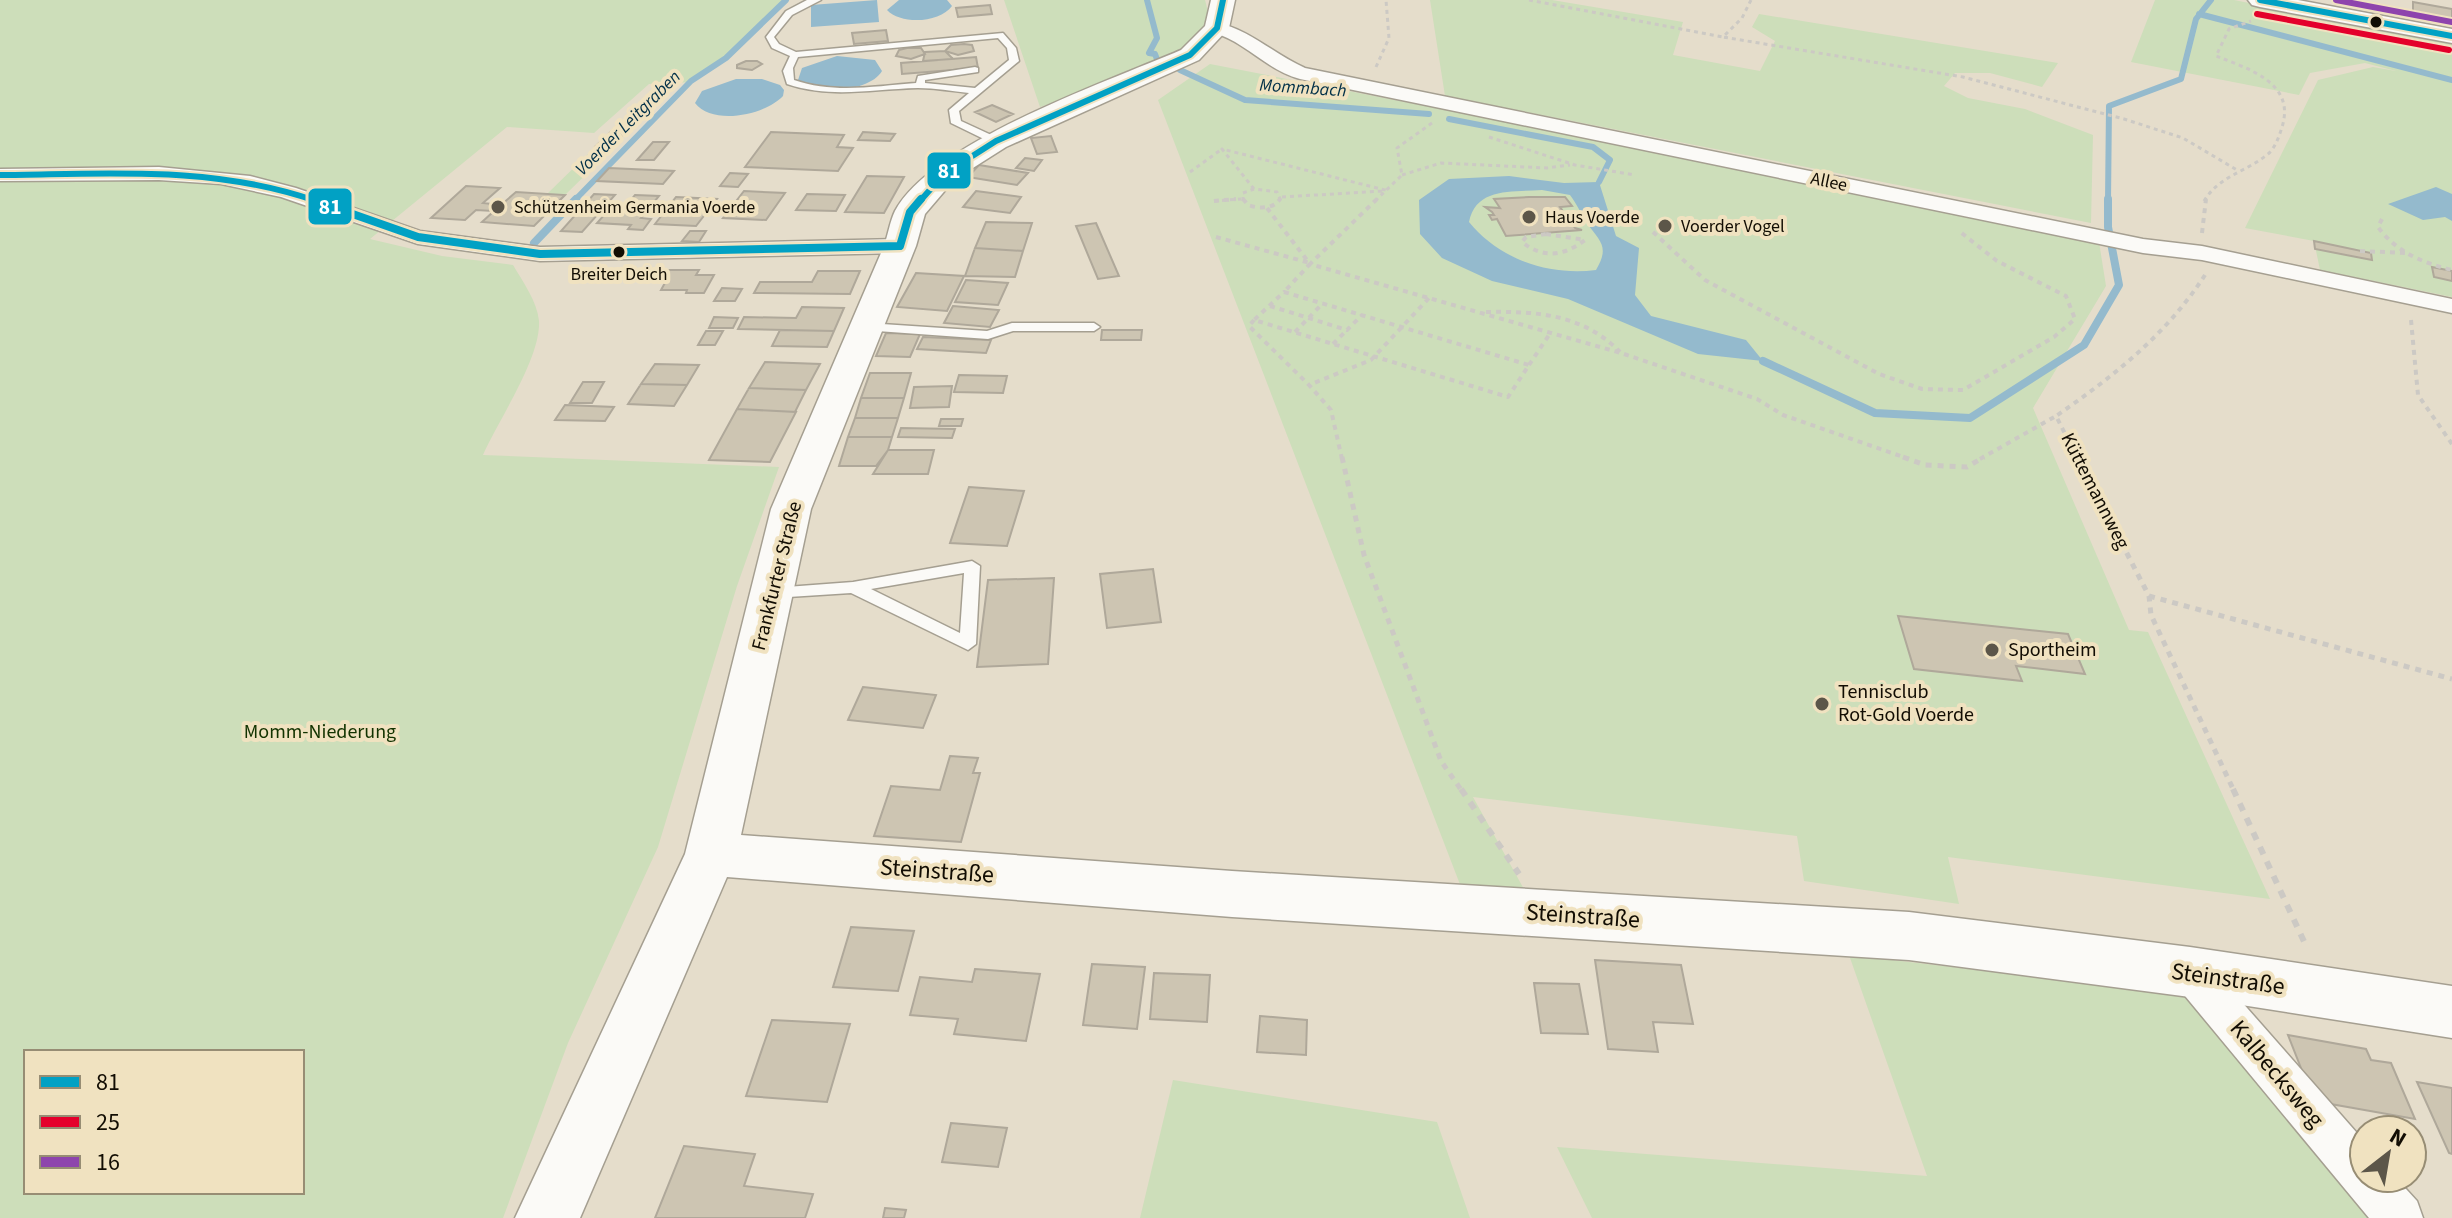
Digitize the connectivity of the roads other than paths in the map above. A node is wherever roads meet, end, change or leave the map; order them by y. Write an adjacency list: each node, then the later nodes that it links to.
1 (817, 0): 6 (lane)
2 (1223, 0): 4 (main road)
3 (2258, 10): 5 (main road)
4 (1217, 28): 10 (main road, Frankfurter Straße); 13 (street, Allee)
5 (2452, 36)
6 (795, 55): 8 (lane); 9 (lane)
7 (975, 70): 8 (lane)
8 (920, 85): 9 (lane)
9 (977, 91): 10 (lane)
10 (996, 141): 12 (main road, Frankfurter Straße)
11 (0, 175): 12 (street)
12 (900, 246): 14 (main road, Frankfurter Straße)
13 (2452, 306)
14 (867, 327): 15 (lane); 17 (main road, Frankfurter Straße)
15 (1094, 327)
16 (853, 587): 16 (lane); 17 (lane)
17 (772, 593): 18 (main road, Frankfurter Straße)
18 (711, 854): 19 (main road, Steinstraße); 23 (main road, Frankfurter Straße)
19 (2190, 972): 20 (main road, Steinstraße); 21 (street, Kalbecksweg)
20 (2452, 1012)
21 (2348, 1157)
22 (2380, 1194): 24 (street, Kalbecksweg)
23 (547, 1218)
24 (2400, 1218)

